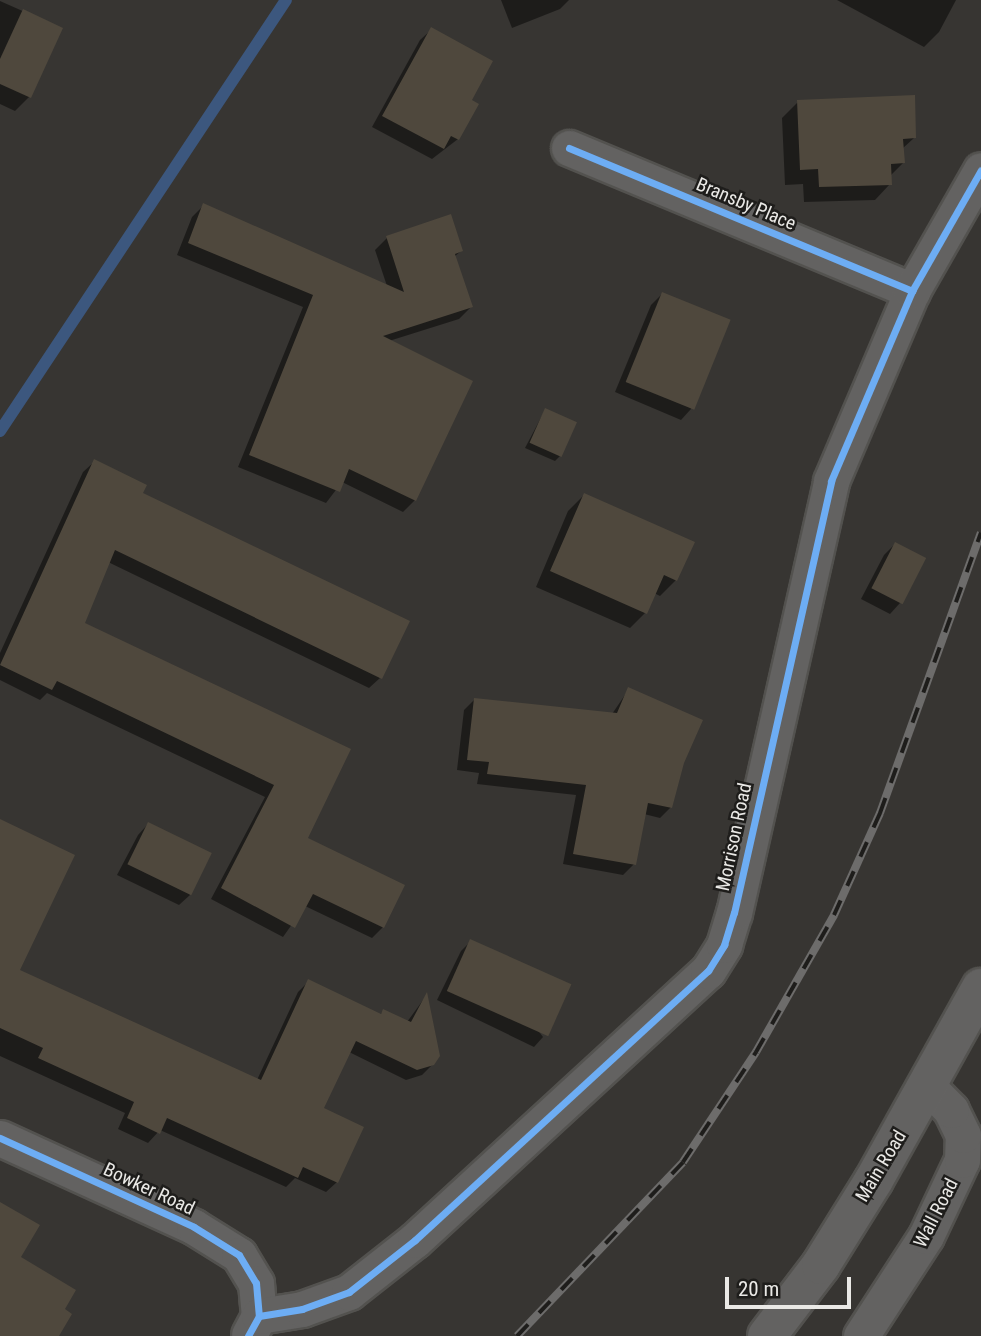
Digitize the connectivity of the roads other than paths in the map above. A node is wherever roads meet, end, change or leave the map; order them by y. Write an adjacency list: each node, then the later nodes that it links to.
1 (569, 148): 3 (street, Bransby Place)
2 (981, 170): 3 (street, Morrison Road)
3 (912, 290): 7 (street, Morrison Road)
4 (981, 988): 5 (main road, Main Road)
5 (928, 1087): 8 (main road, Main Road); 9 (street, Wall Road)
6 (0, 1138): 7 (street, Bowker Road)
7 (254, 1326)
8 (767, 1336)
9 (861, 1336)

